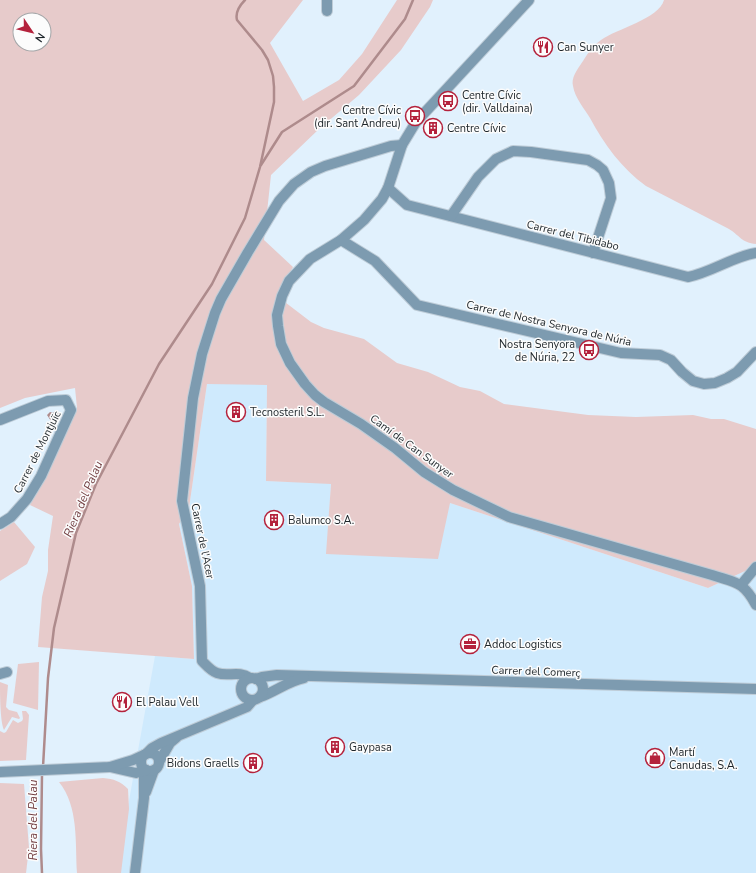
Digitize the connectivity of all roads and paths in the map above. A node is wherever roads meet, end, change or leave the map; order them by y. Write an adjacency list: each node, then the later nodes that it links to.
1 (328, 0): 3 (street)
2 (529, 0): 4 (street, Camí de Can Sunyer)
3 (327, 11)
4 (402, 146): 5 (street, Camí de Can Sunyer); 16 (street, Carrer de l'Acer)
5 (388, 188): 6 (street, Carrer del Tibidabo); 7 (street, Camí de Can Sunyer)
6 (451, 216): 8 (street, Carrer del Tibidabo); 8 (street)
7 (341, 240): 10 (street, Carrer de Nostra Senyora de Núria); 14 (street, Camí de Can Sunyer)
8 (593, 252): 9 (street, Carrer del Tibidabo)
9 (756, 253)
10 (756, 352)
11 (0, 420): 12 (street, Carrer de Montjuïc)
12 (0, 524)
13 (756, 567): 14 (street)
14 (741, 585): 15 (street)
15 (756, 605)
16 (225, 674): 18 (street, Carrer del Comerç)
17 (315, 676): 18 (street, Carrer del Comerç); 19 (street, Carrer del Comerç); 20 (street, Carrer del Comerç)
18 (249, 681): 20 (street); 20 (street)
19 (756, 689)
20 (252, 697): 21 (street)
21 (183, 733): 22 (street); 24 (street)
22 (146, 754): 23 (street); 24 (street); 24 (street)
23 (110, 767): 24 (street); 25 (street)
24 (149, 769): 26 (street); 26 (street)
25 (0, 772)
26 (144, 798): 27 (street)
27 (134, 873)

